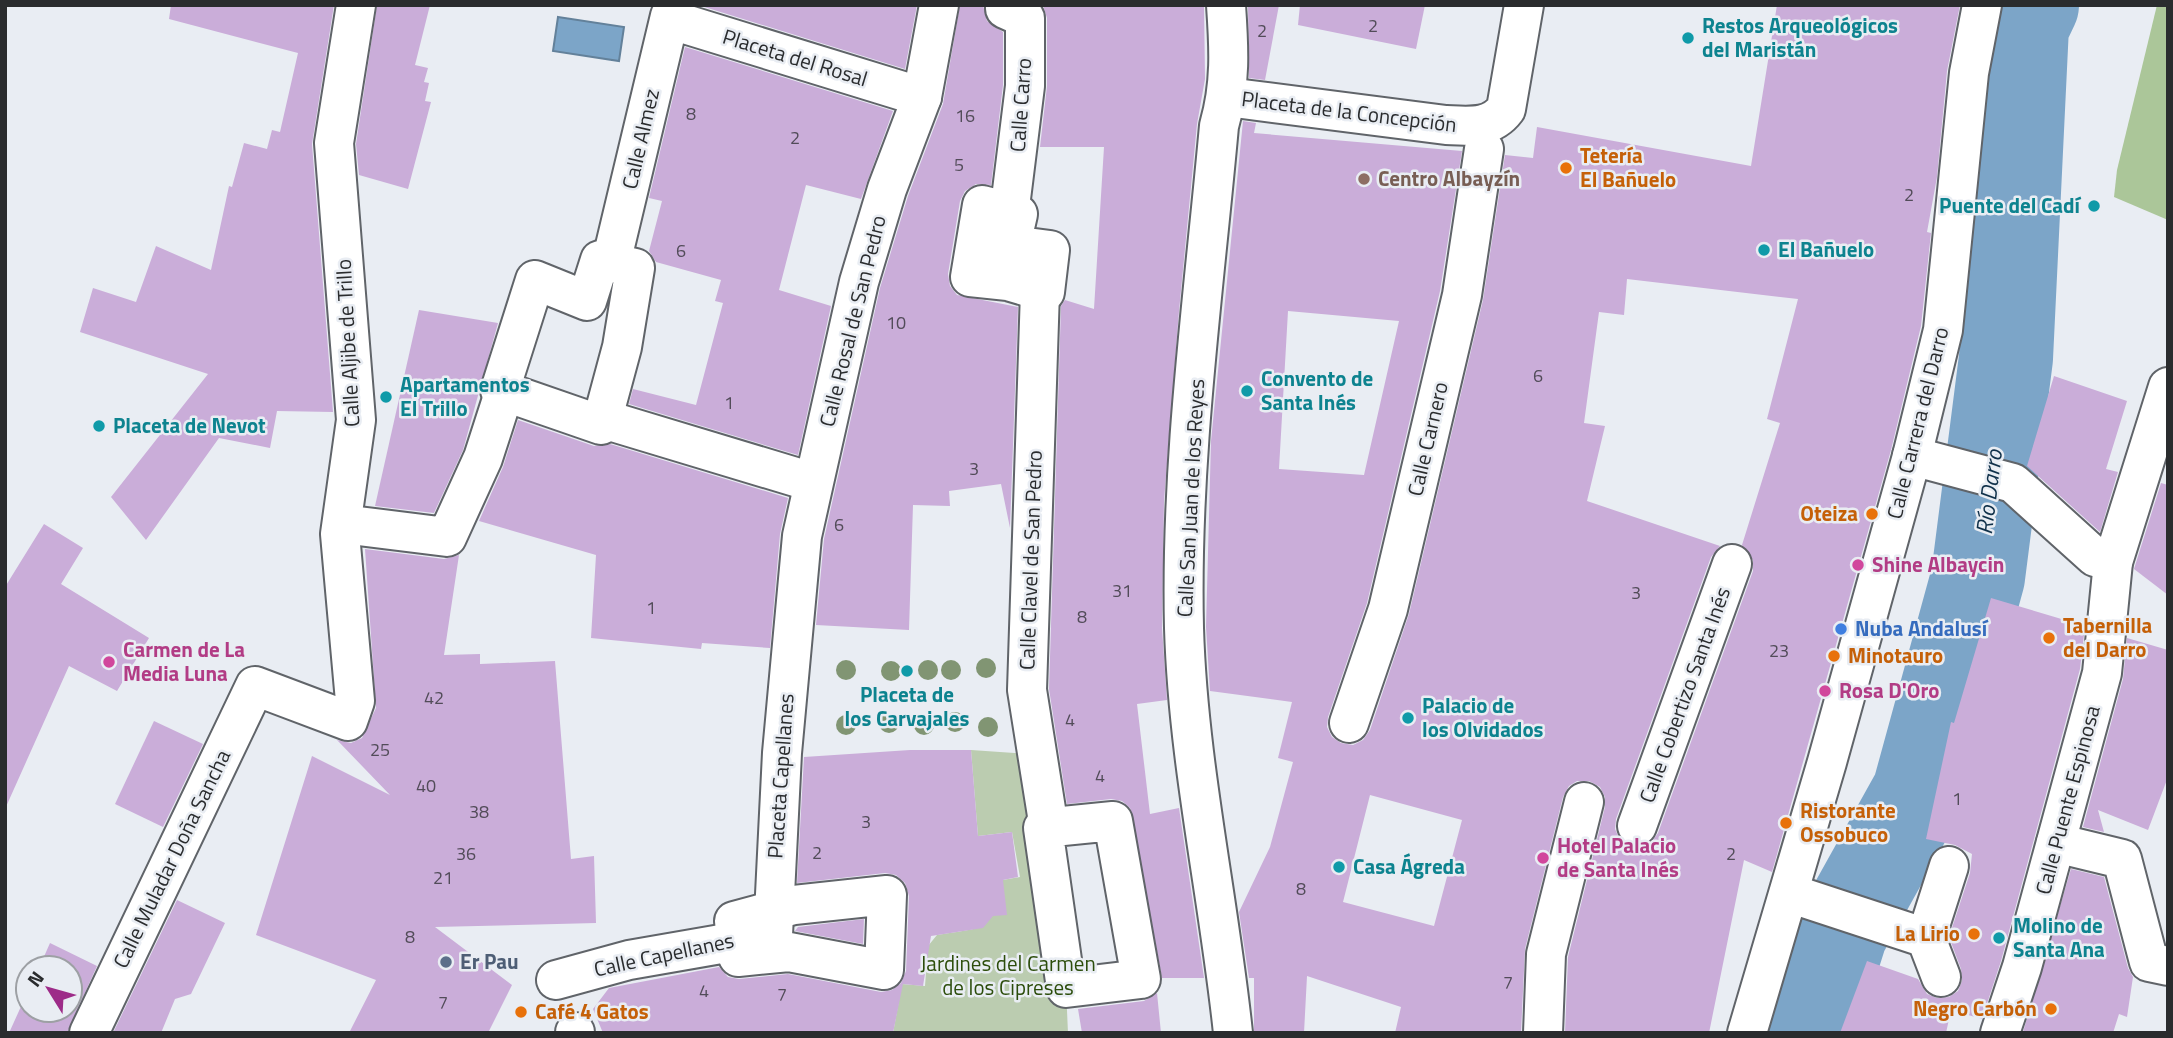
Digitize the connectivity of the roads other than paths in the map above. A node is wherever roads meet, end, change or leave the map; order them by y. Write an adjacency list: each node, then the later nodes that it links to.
1 (356, 5): 18 (street, Calle Aljibe de Trillo)
2 (939, 5): 8 (street, Calle Rosal de San Pedro)
3 (1005, 5): 12 (street, Calle Carro)
4 (1226, 5): 9 (street, Calle San Juan de los Reyes)
5 (1524, 5): 9 (street, Placeta de la Concepción)
6 (1982, 5): 16 (street, Calle Carrera del Darro)
7 (683, 16): 8 (street, Placeta del Rosal); 11 (street, Calle Almez)
8 (922, 97): 17 (street, Calle Rosal de San Pedro)
9 (1227, 97): 36 (street, Calle San Juan de los Reyes)
10 (1484, 149): 23 (street, Calle Carnero)
11 (611, 262): 14 (street); 15 (street)
12 (1040, 291): 26 (street, Calle Clavel de San Pedro)
13 (2168, 387): 19 (street, Calle Puente Espinosa)
14 (504, 393): 15 (street); 18 (street)
15 (603, 419): 17 (street)
16 (1929, 461): 19 (street); 29 (street, Calle Carrera del Darro)
17 (812, 482): 21 (street, Calle Rosal de San Pedro)
18 (342, 524): 22 (street, Calle Aljibe de Trillo)
19 (2113, 562): 27 (street, Calle Puente Espinosa)
20 (1732, 564): 25 (street, Calle Cobertizo Santa Inés)
21 (791, 642): 30 (street, Placeta Capellanes)
22 (255, 686): 35 (street, Calle Muladar Doña Sancha)
23 (1349, 723)
24 (1584, 802): 37 (street)
25 (1637, 825)
26 (1049, 828)
27 (2056, 843): 32 (street); 39 (street, Calle Puente Espinosa)
28 (1949, 866): 31 (street)
29 (1798, 897): 31 (street); 38 (street, Calle Carrera del Darro)
30 (760, 928): 34 (street, Calle Capellanes)
31 (1913, 933): 33 (street)
32 (2168, 966)
33 (1941, 977)
34 (556, 980)
35 (89, 1033)
36 (1233, 1033)
37 (1543, 1033)
38 (1747, 1033)
39 (2000, 1033)

